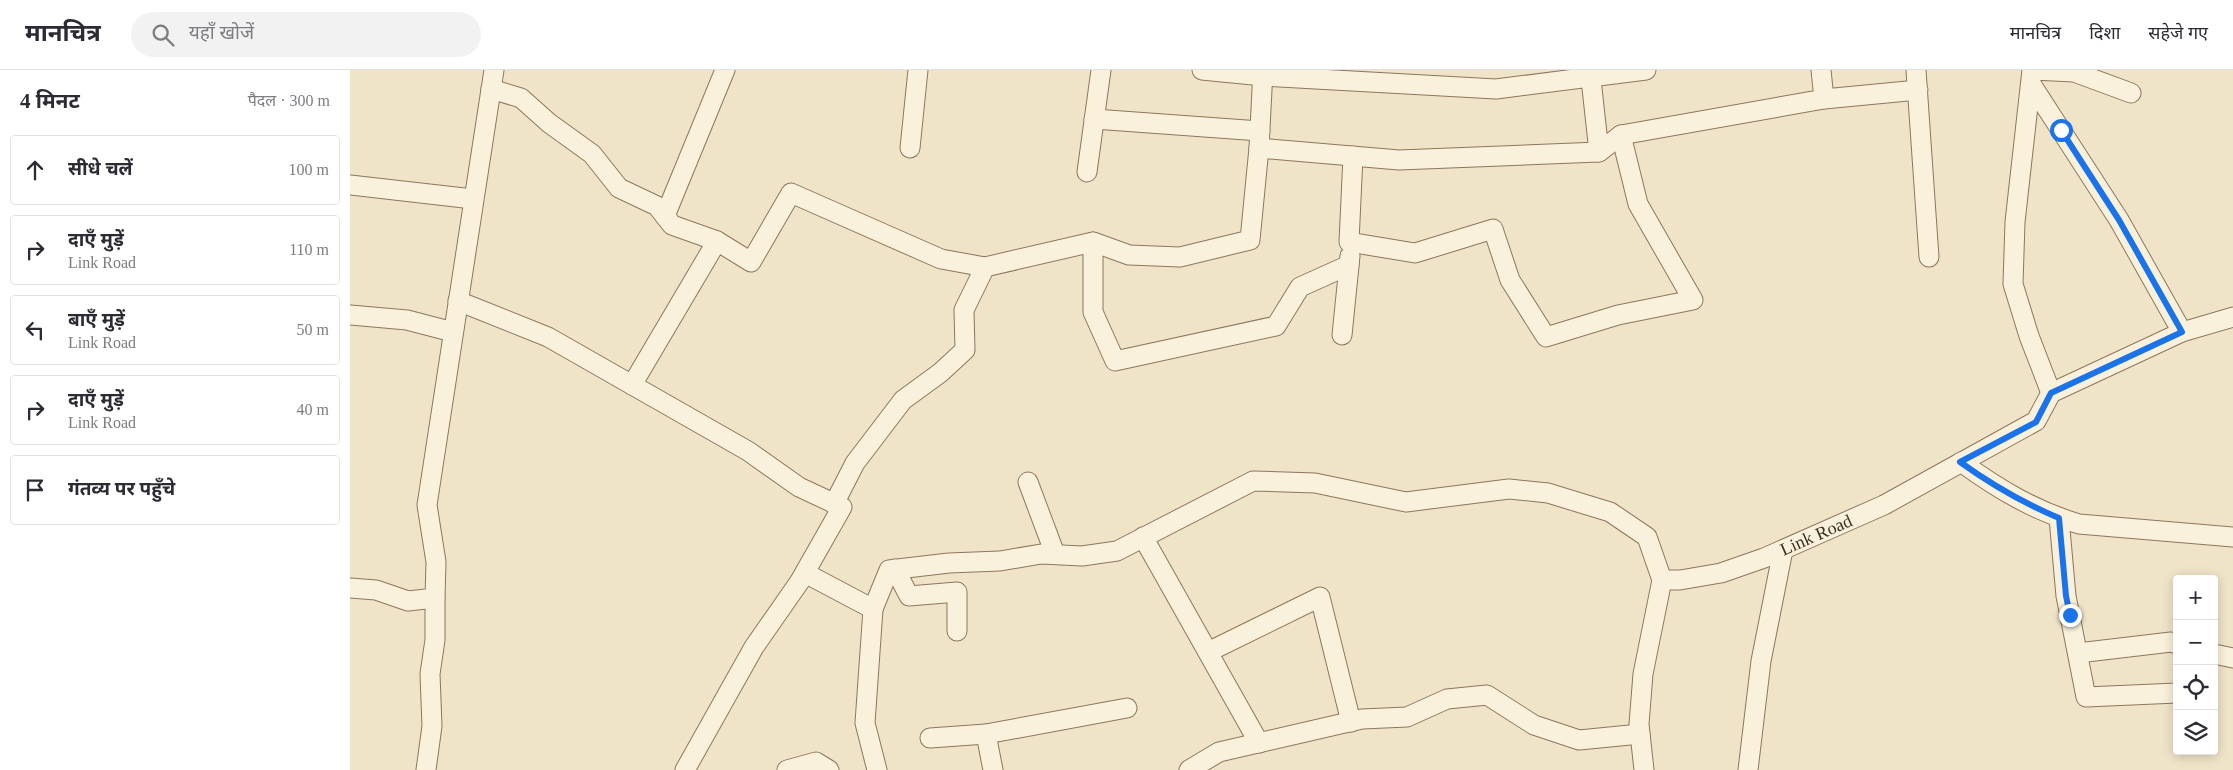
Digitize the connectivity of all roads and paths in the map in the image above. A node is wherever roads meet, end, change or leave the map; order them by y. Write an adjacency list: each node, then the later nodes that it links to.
1 (494, 70): 13 (street)
2 (725, 70): 26 (street)
3 (918, 70): 20 (street)
4 (1101, 70): 17 (street)
5 (1202, 70): 10 (street)
6 (1646, 70): 11 (street)
7 (1821, 70): 16 (street)
8 (1916, 70): 14 (street)
9 (2075, 71): 12 (street); 15 (street)
10 (1263, 73): 11 (street); 19 (street)
11 (1590, 73): 21 (street)
12 (2032, 75): 37 (street); 40 (street)
13 (491, 89): 25 (street); 26 (street)
14 (1918, 90): 16 (street); 30 (street)
15 (2131, 92)
16 (1824, 99): 18 (street)
17 (1094, 119): 19 (street); 23 (street)
18 (1621, 135): 21 (street); 29 (street)
19 (1259, 140): 22 (street); 28 (street)
20 (910, 148)
21 (1599, 152): 22 (street)
22 (1353, 156): 29 (street)
23 (1087, 172)
24 (350, 185): 25 (street)
25 (473, 199): 33 (street)
26 (665, 216): 27 (street)
27 (717, 241): 32 (street); 39 (street)
28 (1093, 242): 31 (street); 32 (street)
29 (1352, 243): 31 (street)
30 (1929, 257)
31 (1349, 265): 38 (street)
32 (985, 267): 43 (street)
33 (458, 300): 36 (street); 39 (street)
34 (350, 315): 36 (street)
35 (2233, 317): 37 (street)
36 (453, 332): 53 (street)
37 (2182, 332): 40 (street)
38 (1342, 335)
39 (632, 385): 43 (street)
40 (2051, 393): 41 (street, Link Road)
41 (1960, 462): 44 (street); 47 (street, Link Road)
42 (1028, 482): 48 (street)
43 (834, 504): 50 (street)
44 (2059, 518): 46 (street); 58 (street)
45 (1143, 537): 48 (street); 51 (street); 57 (street)
46 (2233, 537)
47 (1783, 550): 51 (street, Link Road); 74 (street)
48 (1055, 554): 49 (street)
49 (895, 569): 54 (street); 55 (street)
50 (805, 573): 54 (street); 67 (street)
51 (1662, 580): 63 (street)
52 (350, 588): 53 (street)
53 (435, 598): 66 (street)
54 (873, 609): 70 (street)
55 (957, 631)
56 (2173, 643): 58 (street)
57 (1208, 652): 61 (street); 65 (street)
58 (2078, 653): 59 (street)
59 (2173, 693)
60 (1127, 708): 62 (street)
61 (1351, 722): 63 (street); 65 (street)
62 (986, 734): 64 (street); 71 (street)
63 (1640, 734): 73 (street)
64 (930, 738)
65 (1259, 743): 72 (street)
66 (426, 770)
67 (685, 770)
68 (787, 770): 69 (street)
69 (829, 770)
70 (877, 770)
71 (993, 770)
72 (1189, 770)
73 (1644, 770)
74 (1748, 770)

